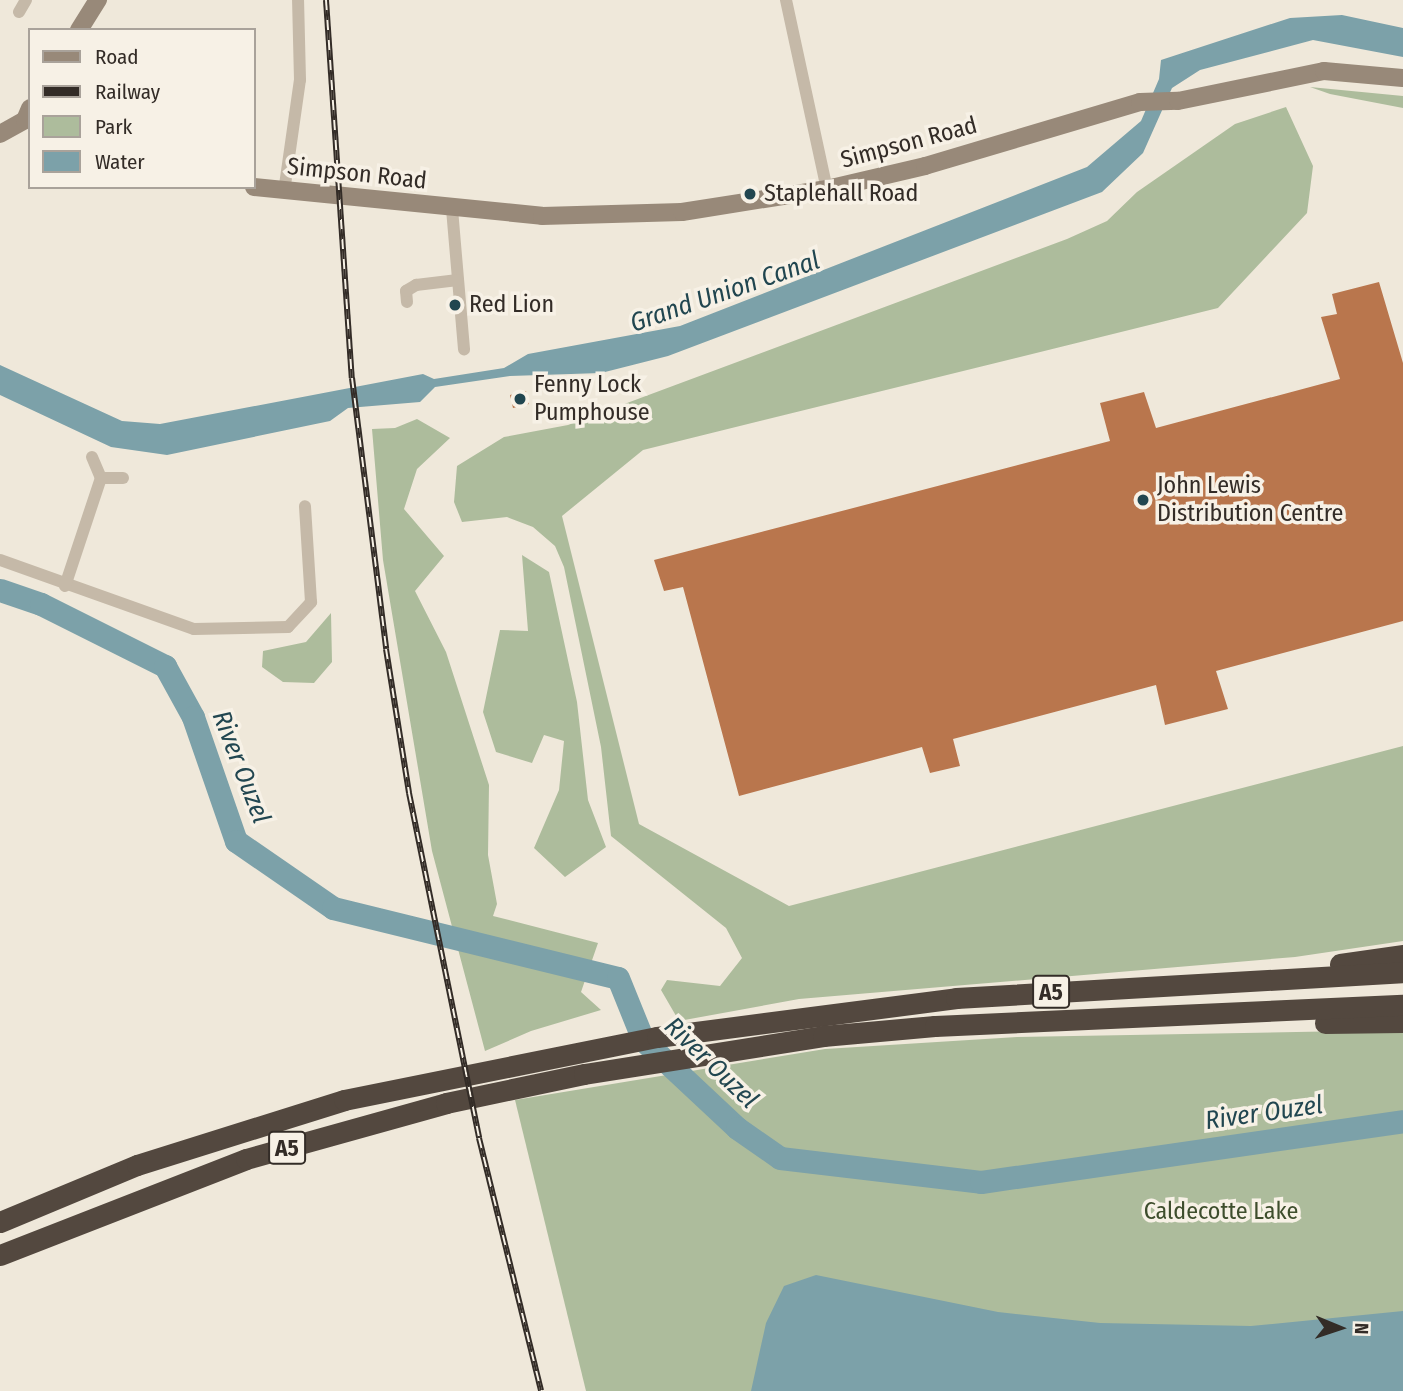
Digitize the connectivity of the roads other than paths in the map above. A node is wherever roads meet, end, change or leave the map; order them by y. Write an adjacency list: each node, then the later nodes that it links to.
1 (26, 0): 5 (street)
2 (98, 0): 6 (street)
3 (298, 0): 12 (street)
4 (786, 0): 11 (street)
5 (19, 12)
6 (80, 28)
7 (1403, 78): 11 (street, Simpson Road)
8 (28, 117): 9 (street)
9 (0, 134)
10 (256, 187): 12 (street, Simpson Road)
11 (827, 189): 13 (street, Simpson Road)
12 (284, 192): 13 (street, Simpson Road)
13 (452, 209): 14 (street)
14 (457, 280): 15 (street); 16 (street)
15 (407, 302)
16 (464, 349)
17 (92, 457): 18 (street)
18 (101, 478): 19 (street); 22 (street)
19 (123, 478)
20 (305, 506): 22 (street)
21 (0, 559): 22 (street)
22 (65, 586)
23 (1403, 955): 25 (highway)
24 (1403, 972): 25 (highway, A5)
25 (1284, 980): 29 (highway, A5)
26 (1403, 1005): 27 (highway, A5)
27 (1193, 1016): 28 (highway); 30 (highway, A5)
28 (1403, 1022)
29 (0, 1222)
30 (0, 1255)

